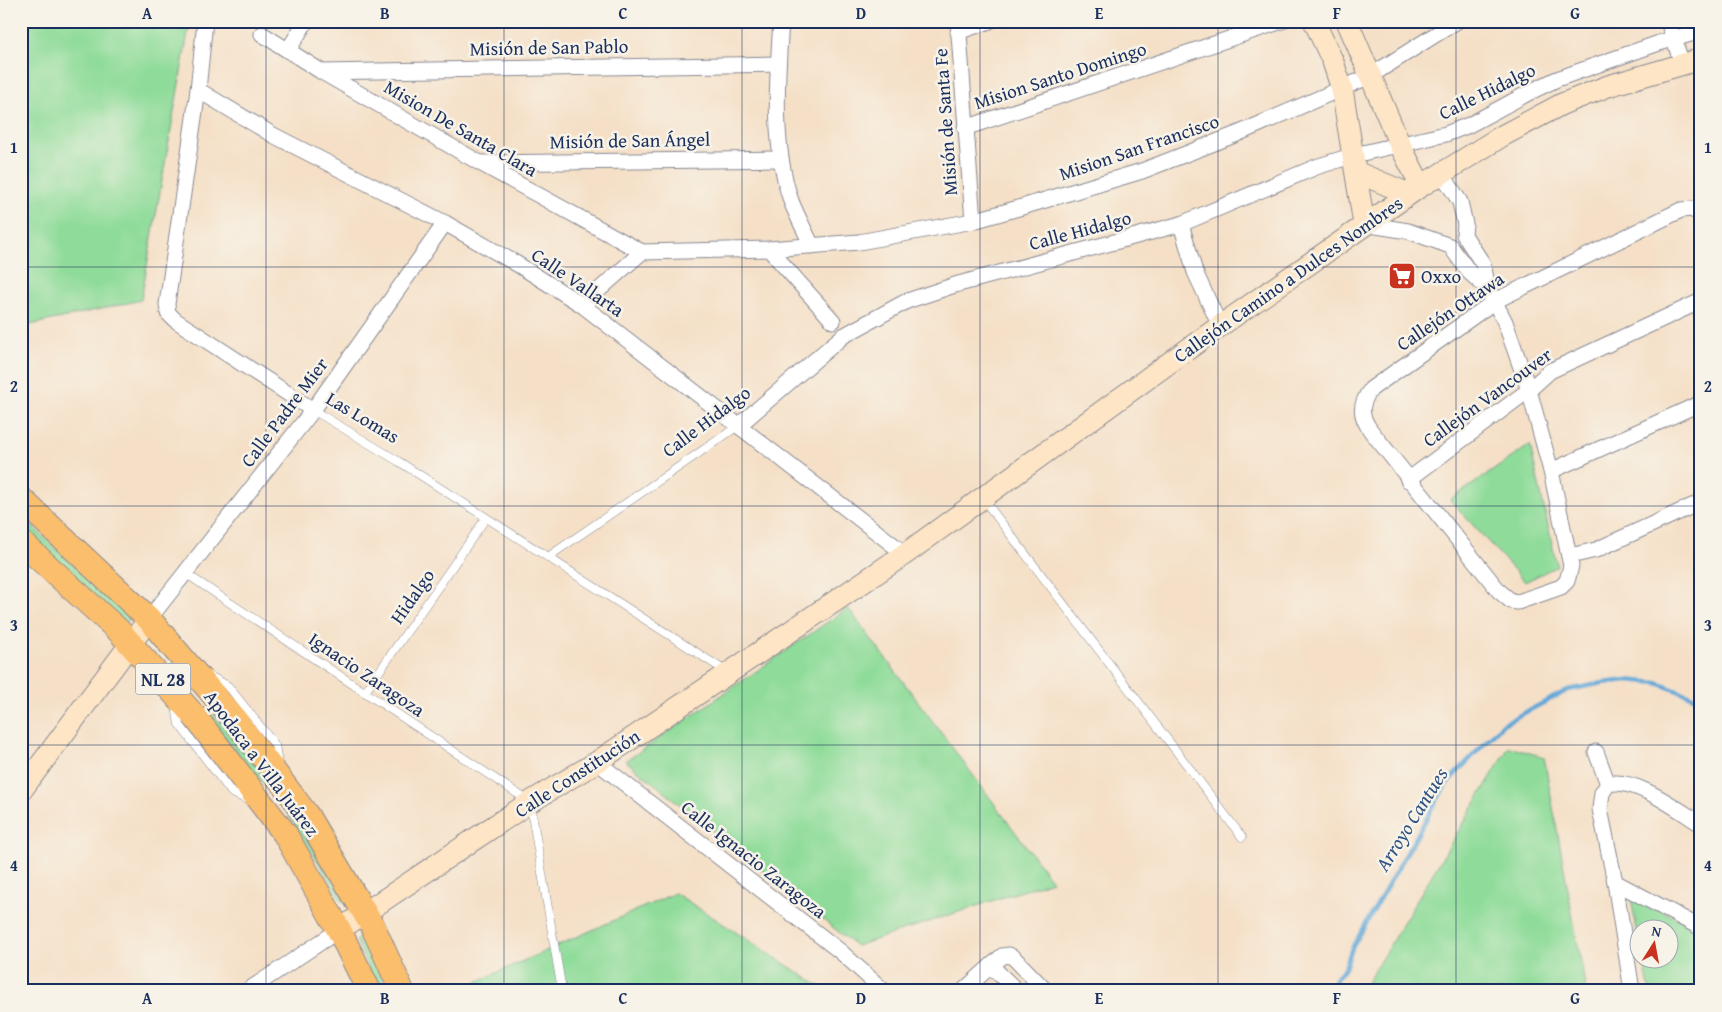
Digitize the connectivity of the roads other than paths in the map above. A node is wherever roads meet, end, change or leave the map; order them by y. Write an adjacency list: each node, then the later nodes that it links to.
1 (205, 21): 20 (street)
2 (306, 21): 14 (street)
3 (782, 21): 16 (street)
4 (990, 21): 10 (street)
5 (1282, 21): 21 (street, Mision Santo Domingo)
6 (1314, 21): 19 (main road)
7 (1347, 21): 18 (main road)
8 (1668, 21): 13 (street)
9 (1455, 22): 18 (street, Mision San Francisco)
10 (958, 26): 21 (street, Misión de Santa Fe)
11 (1701, 32): 13 (street, Calle Hidalgo)
12 (262, 34): 14 (street, Mision De Santa Clara)
13 (1674, 38): 15 (street); 22 (street, Calle Hidalgo)
14 (289, 49): 17 (street, Mision De Santa Clara)
15 (1692, 62): 26 (main road, Callejón Camino a Dulces Nombres)
16 (778, 64): 17 (street, Misión de San Pablo); 23 (street)
17 (322, 72): 24 (street, Mision De Santa Clara)
18 (1370, 76): 19 (street, Mision San Francisco); 22 (main road)
19 (1342, 89): 25 (main road); 29 (street, Mision San Francisco)
20 (198, 90): 30 (street, Calle Vallarta); 45 (street, Las Lomas)
21 (965, 128): 29 (street, Misión de Santa Fe)
22 (1400, 145): 25 (street, Calle Hidalgo); 27 (main road)
23 (782, 158): 24 (street, Misión de San Ángel); 34 (street)
24 (480, 163): 37 (street, Mision De Santa Clara)
25 (1355, 163): 27 (main road); 31 (street, Calle Hidalgo); 32 (main road)
26 (1440, 175): 27 (main road, Callejón Camino a Dulces Nombres); 33 (street)
27 (1415, 190): 32 (main road, Callejón Camino a Dulces Nombres)
28 (1701, 215): 38 (street, Callejón Ottawa)
29 (973, 220): 34 (street, Mision San Francisco)
30 (445, 224): 40 (street, Calle Vallarta); 45 (street, Calle Padre Mier)
31 (1181, 224): 42 (street); 46 (street, Calle Hidalgo)
32 (1364, 224): 35 (street); 42 (main road, Callejón Camino a Dulces Nombres)
33 (1464, 235): 35 (street); 38 (street)
34 (812, 246): 36 (street, Mision San Francisco)
35 (1450, 246): 38 (street)
36 (769, 249): 37 (street, Mision San Francisco); 41 (street)
37 (642, 252): 40 (street)
38 (1491, 295): 43 (street); 48 (street, Callejón Ottawa)
39 (1701, 301): 43 (street, Callejón Vancouver)
40 (582, 305): 46 (street, Calle Vallarta)
41 (833, 321)
42 (1220, 326): 49 (main road, Callejón Camino a Dulces Nombres)
43 (1529, 390): 47 (street); 48 (street, Callejón Vancouver)
44 (1701, 403): 47 (street)
45 (313, 410): 52 (lane, Las Lomas); 57 (street, Calle Padre Mier)
46 (738, 426): 54 (street, Calle Vallarta); 56 (lane, Calle Hidalgo)
47 (1551, 471): 55 (street)
48 (1408, 480): 55 (street, Callejón Ottawa)
49 (983, 498): 54 (main road, Callejón Camino a Dulces Nombres); 68 (lane)
50 (21, 499): 58 (main road, Apodaca a Villa Juárez / NL 28)
51 (1701, 502): 55 (street)
52 (486, 518): 56 (lane, Las Lomas); 61 (lane, Hidalgo)
53 (21, 542): 59 (main road, Apodaca a Villa Juárez / NL 28)
54 (905, 554): 60 (main road, Calle Constitución)
55 (1570, 556)
56 (548, 557): 60 (lane, Las Lomas)
57 (185, 574): 58 (street, Calle Padre Mier); 61 (lane, Ignacio Zaragoza)
58 (149, 619): 59 (main road); 70 (main road, Apodaca a Villa Juárez / NL 28)
59 (130, 642): 65 (main road); 72 (main road, Apodaca a Villa Juárez / NL 28)
60 (729, 673): 63 (main road, Calle Constitución)
61 (365, 692): 66 (lane, Ignacio Zaragoza)
62 (1596, 752): 64 (street)
63 (597, 762): 66 (main road, Calle Constitución); 78 (street, Calle Ignacio Zaragoza)
64 (1608, 784): 67 (street); 69 (street)
65 (21, 792)
66 (530, 802): 70 (main road, Calle Constitución); 77 (lane)
67 (1701, 824)
68 (1242, 837)
69 (1615, 882): 71 (street); 82 (street)
70 (364, 913): 72 (main road, Calle Constitución); 76 (main road, Apodaca a Villa Juárez / NL 28)
71 (1701, 928)
72 (339, 930): 74 (street, Calle Constitución); 75 (main road, Apodaca a Villa Juárez / NL 28)
73 (991, 966): 79 (street); 80 (street); 81 (street)
74 (248, 991)
75 (369, 991)
76 (402, 991)
77 (562, 991)
78 (884, 991)
79 (963, 991)
80 (1018, 991)
81 (1046, 991)
82 (1632, 991)

